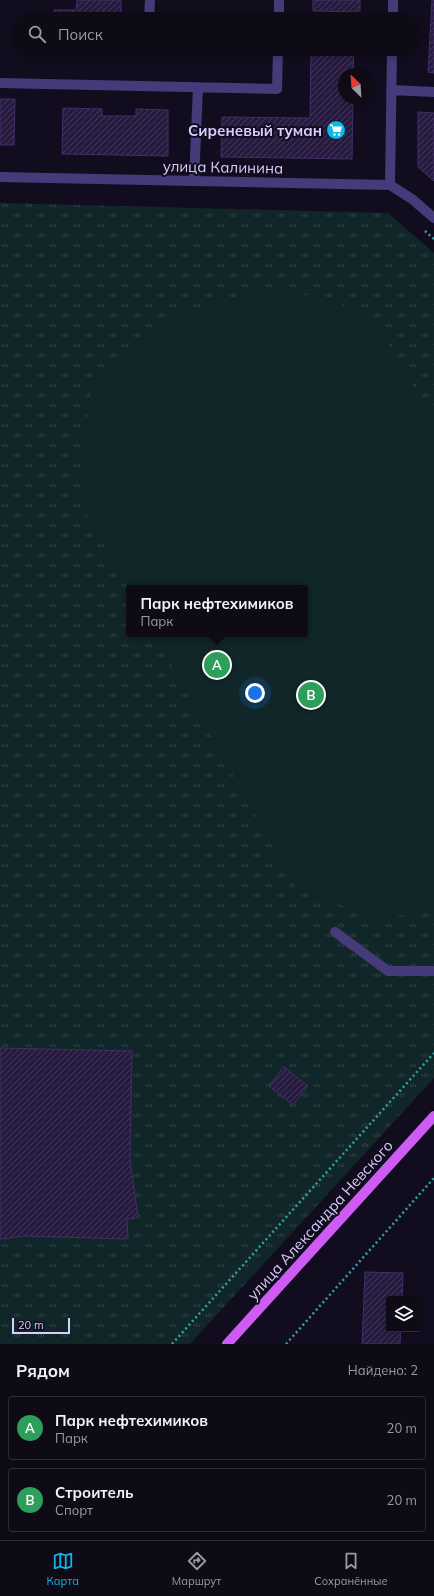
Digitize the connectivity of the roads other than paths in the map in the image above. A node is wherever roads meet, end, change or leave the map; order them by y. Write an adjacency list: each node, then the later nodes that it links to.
1 (150, 0): 4 (street)
2 (279, 0): 5 (street)
3 (393, 0): 6 (street)
4 (149, 12)
5 (279, 12)
6 (393, 12)
7 (278, 56): 10 (street)
8 (392, 56): 11 (street)
9 (0, 83): 10 (street)
10 (198, 87): 14 (street)
11 (392, 90): 12 (street); 15 (street)
12 (434, 92)
13 (0, 177): 14 (street, улица Калинина)
14 (194, 181): 15 (street, улица Калинина)
15 (390, 185): 16 (street)
16 (434, 218)
17 (335, 932): 18 (street)
18 (434, 971)
19 (434, 1116): 20 (main road, улица Александра Невского)
20 (227, 1344)

